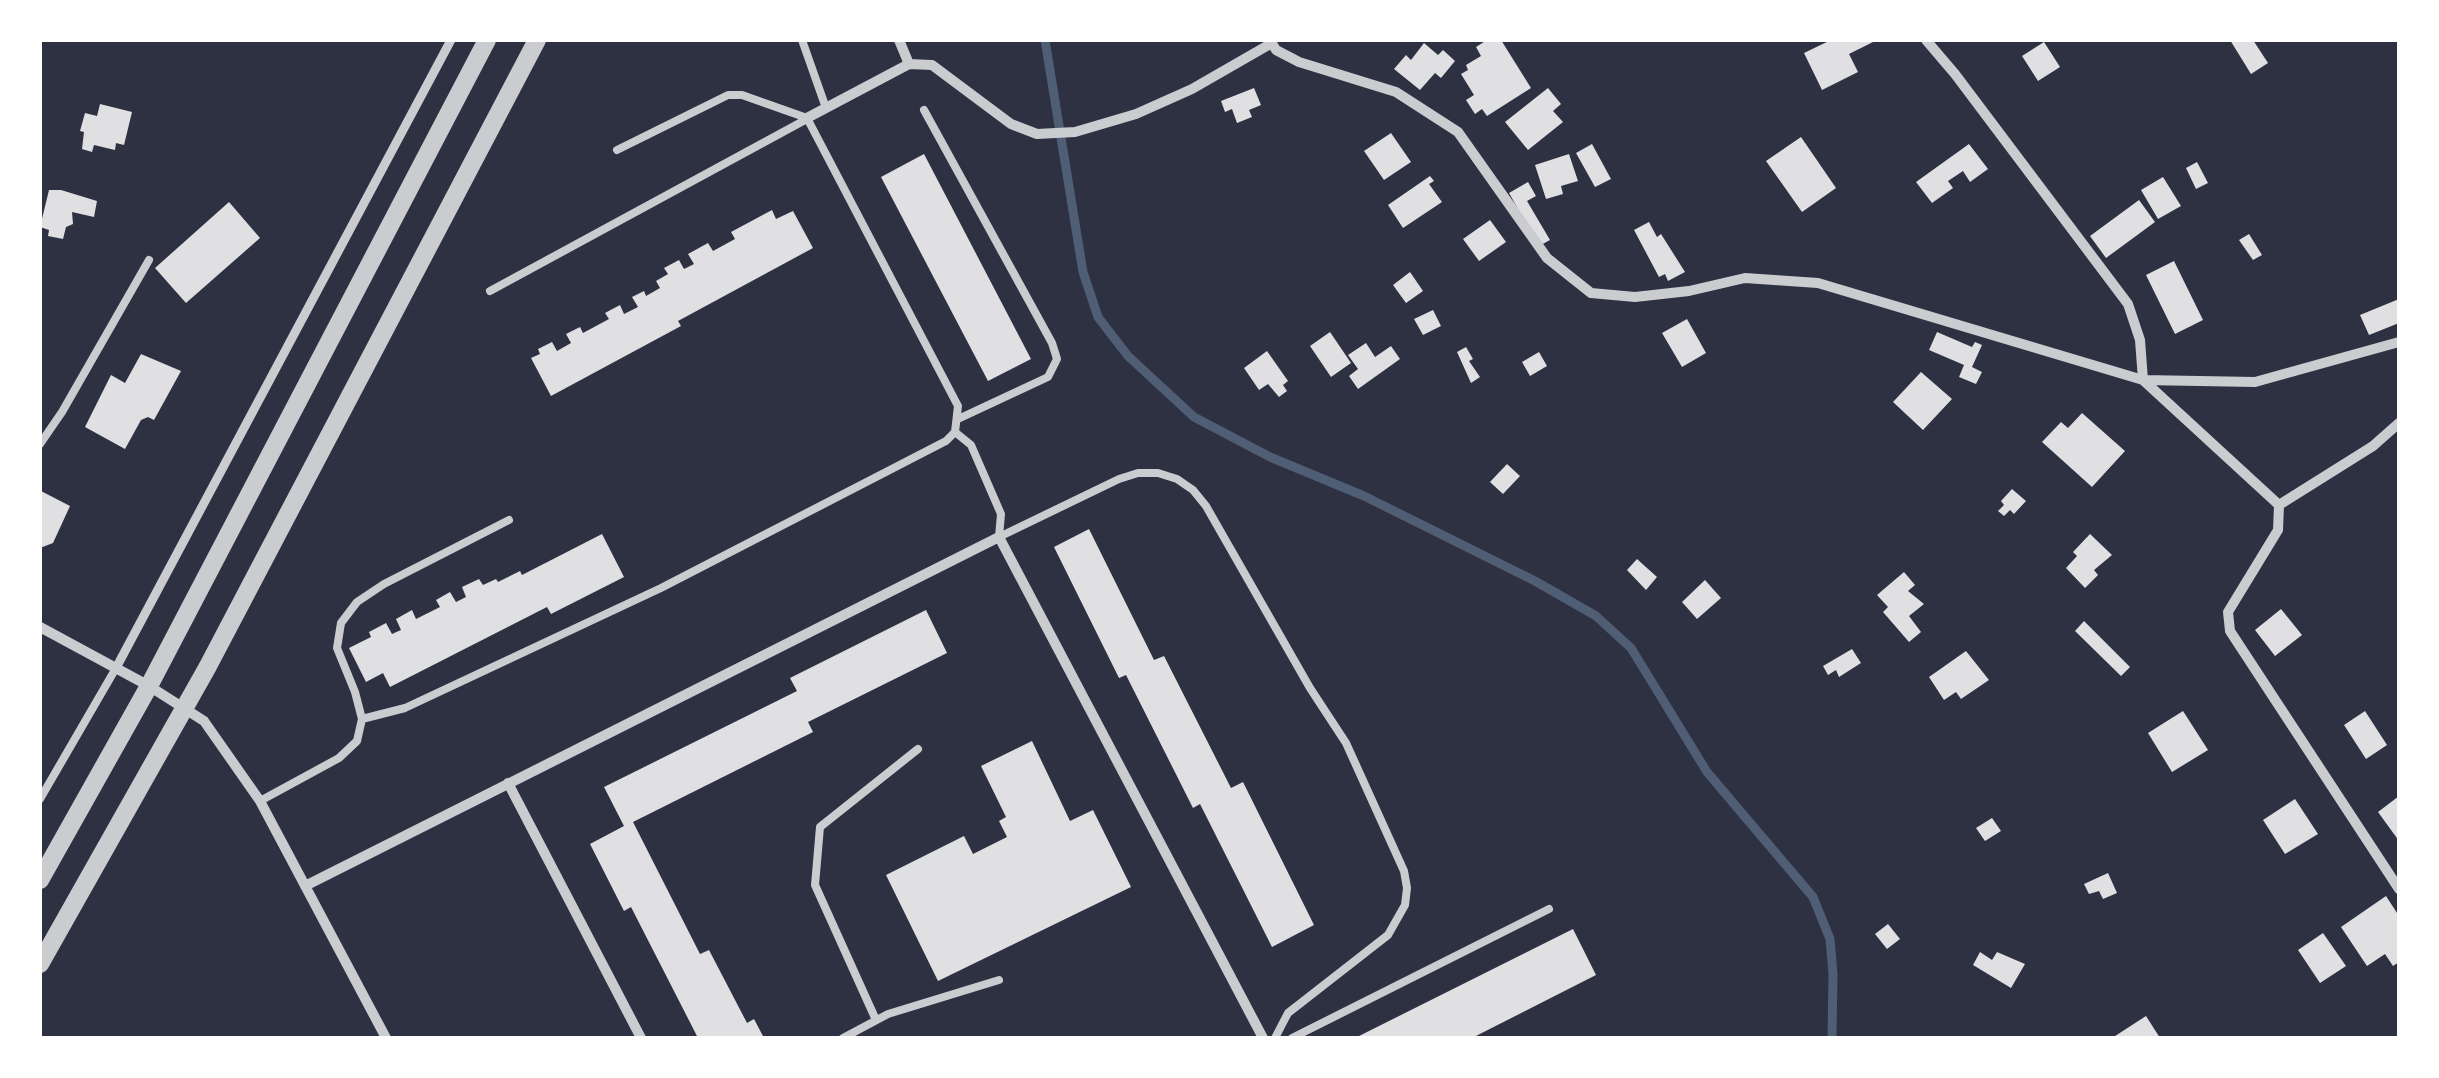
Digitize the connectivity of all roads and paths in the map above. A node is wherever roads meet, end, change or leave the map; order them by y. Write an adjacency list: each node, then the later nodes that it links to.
1 (451, 40): 25 (street)
2 (488, 40): 26 (street)
3 (538, 40): 27 (street)
4 (802, 40): 9 (lane)
5 (900, 40): 8 (street)
6 (1926, 40): 16 (street)
7 (1270, 42): 8 (street); 16 (street)
8 (909, 64): 9 (street)
9 (826, 108): 11 (street)
10 (924, 110): 17 (lane)
11 (808, 118): 12 (lane); 14 (lane); 17 (lane)
12 (617, 150)
13 (149, 260): 20 (lane)
14 (490, 292)
15 (2399, 342): 16 (street)
16 (2143, 380): 21 (street)
17 (958, 419): 19 (lane)
18 (2399, 423): 21 (street)
19 (954, 432): 23 (lane); 28 (lane)
20 (40, 444)
21 (2280, 505): 35 (street)
22 (509, 520): 28 (lane)
23 (999, 537): 30 (street); 43 (street); 44 (lane)
24 (40, 627): 25 (street)
25 (116, 668): 26 (street); 31 (lane)
26 (149, 686): 27 (street); 33 (street)
27 (184, 707): 32 (street); 37 (street)
28 (362, 719): 32 (lane)
29 (918, 749): 39 (lane)
30 (508, 783): 34 (street); 41 (street)
31 (40, 799)
32 (260, 801): 34 (street)
33 (40, 880)
34 (305, 886): 40 (street)
35 (2399, 889)
36 (1549, 909): 45 (lane)
37 (40, 964)
38 (999, 980): 39 (lane)
39 (876, 1020): 42 (lane)
40 (386, 1038)
41 (641, 1038)
42 (842, 1038)
43 (1263, 1038)
44 (1275, 1038)
45 (1292, 1038)

